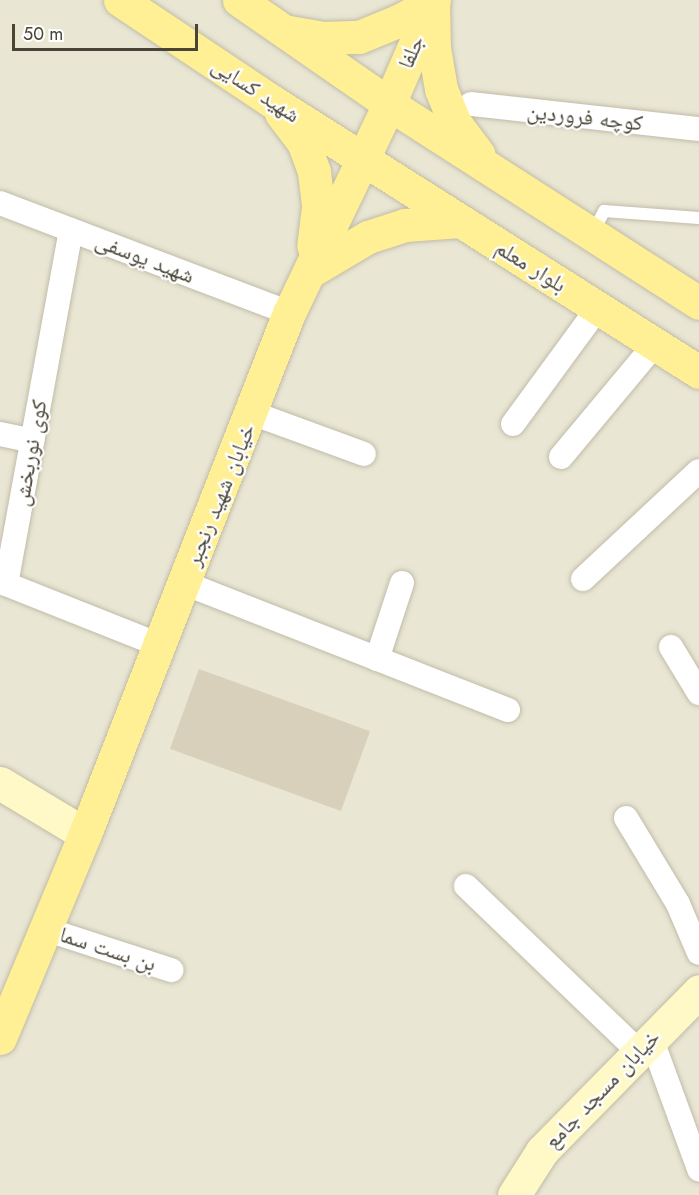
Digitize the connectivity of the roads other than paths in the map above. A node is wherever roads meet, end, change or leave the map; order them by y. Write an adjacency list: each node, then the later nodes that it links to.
1 (120, 0): 5 (main road, شهید کسایی)
2 (239, 0): 4 (main road)
3 (433, 1): 4 (main road); 6 (main road, جلفا); 10 (main road)
4 (284, 31): 6 (main road)
5 (273, 102): 9 (main road, شهید کسایی); 16 (main road)
6 (389, 104): 9 (main road, جلفا); 10 (main road)
7 (471, 104): 8 (street, کوچه فروردین)
8 (699, 129)
9 (362, 159): 13 (main road, بلوار معلم); 16 (main road, خیابان شهید رنجبر)
10 (489, 168): 15 (main road)
11 (0, 203): 14 (street, شهید یوسفی)
12 (699, 218): 15 (lane)
13 (460, 221): 16 (main road); 18 (main road, بلوار معلم)
14 (71, 230): 19 (street, شهید یوسفی); 25 (street, کوی نوربخش)
15 (592, 234): 17 (main road)
16 (309, 272): 19 (main road, خیابان شهید رنجبر)
17 (699, 303)
18 (598, 308): 20 (main road, بلوار معلم); 23 (street)
19 (289, 314): 22 (main road, خیابان شهید رنجبر)
20 (655, 345): 21 (main road, بلوار معلم); 27 (street)
21 (699, 372)
22 (252, 413): 26 (street); 31 (main road, خیابان شهید رنجبر)
23 (513, 424)
24 (0, 434): 25 (street)
25 (32, 441): 30 (street, کوی نوربخش)
26 (364, 454)
27 (561, 457)
28 (699, 471): 29 (street)
29 (583, 579)
30 (3, 583): 33 (street, کوی نوربخش)
31 (184, 583): 33 (main road, خیابان شهید رنجبر); 35 (street)
32 (402, 583): 35 (street)
33 (159, 645): 40 (main road, خیابان شهید رنجبر)
34 (671, 647): 36 (street)
35 (377, 659): 37 (street)
36 (699, 693)
37 (508, 710)
38 (0, 783): 40 (street)
39 (626, 818): 43 (street)
40 (85, 834): 42 (main road, خیابان شهید رنجبر)
41 (465, 886): 47 (street)
42 (45, 929): 44 (street, بن بست سما); 46 (main road, خیابان شهید رنجبر)
43 (699, 954)
44 (171, 970)
45 (699, 991): 47 (street, خیابان مسجد جامع)
46 (0, 1038)
47 (644, 1044): 48 (street); 49 (street, خیابان مسجد جامع)
48 (699, 1169)
49 (514, 1195)

